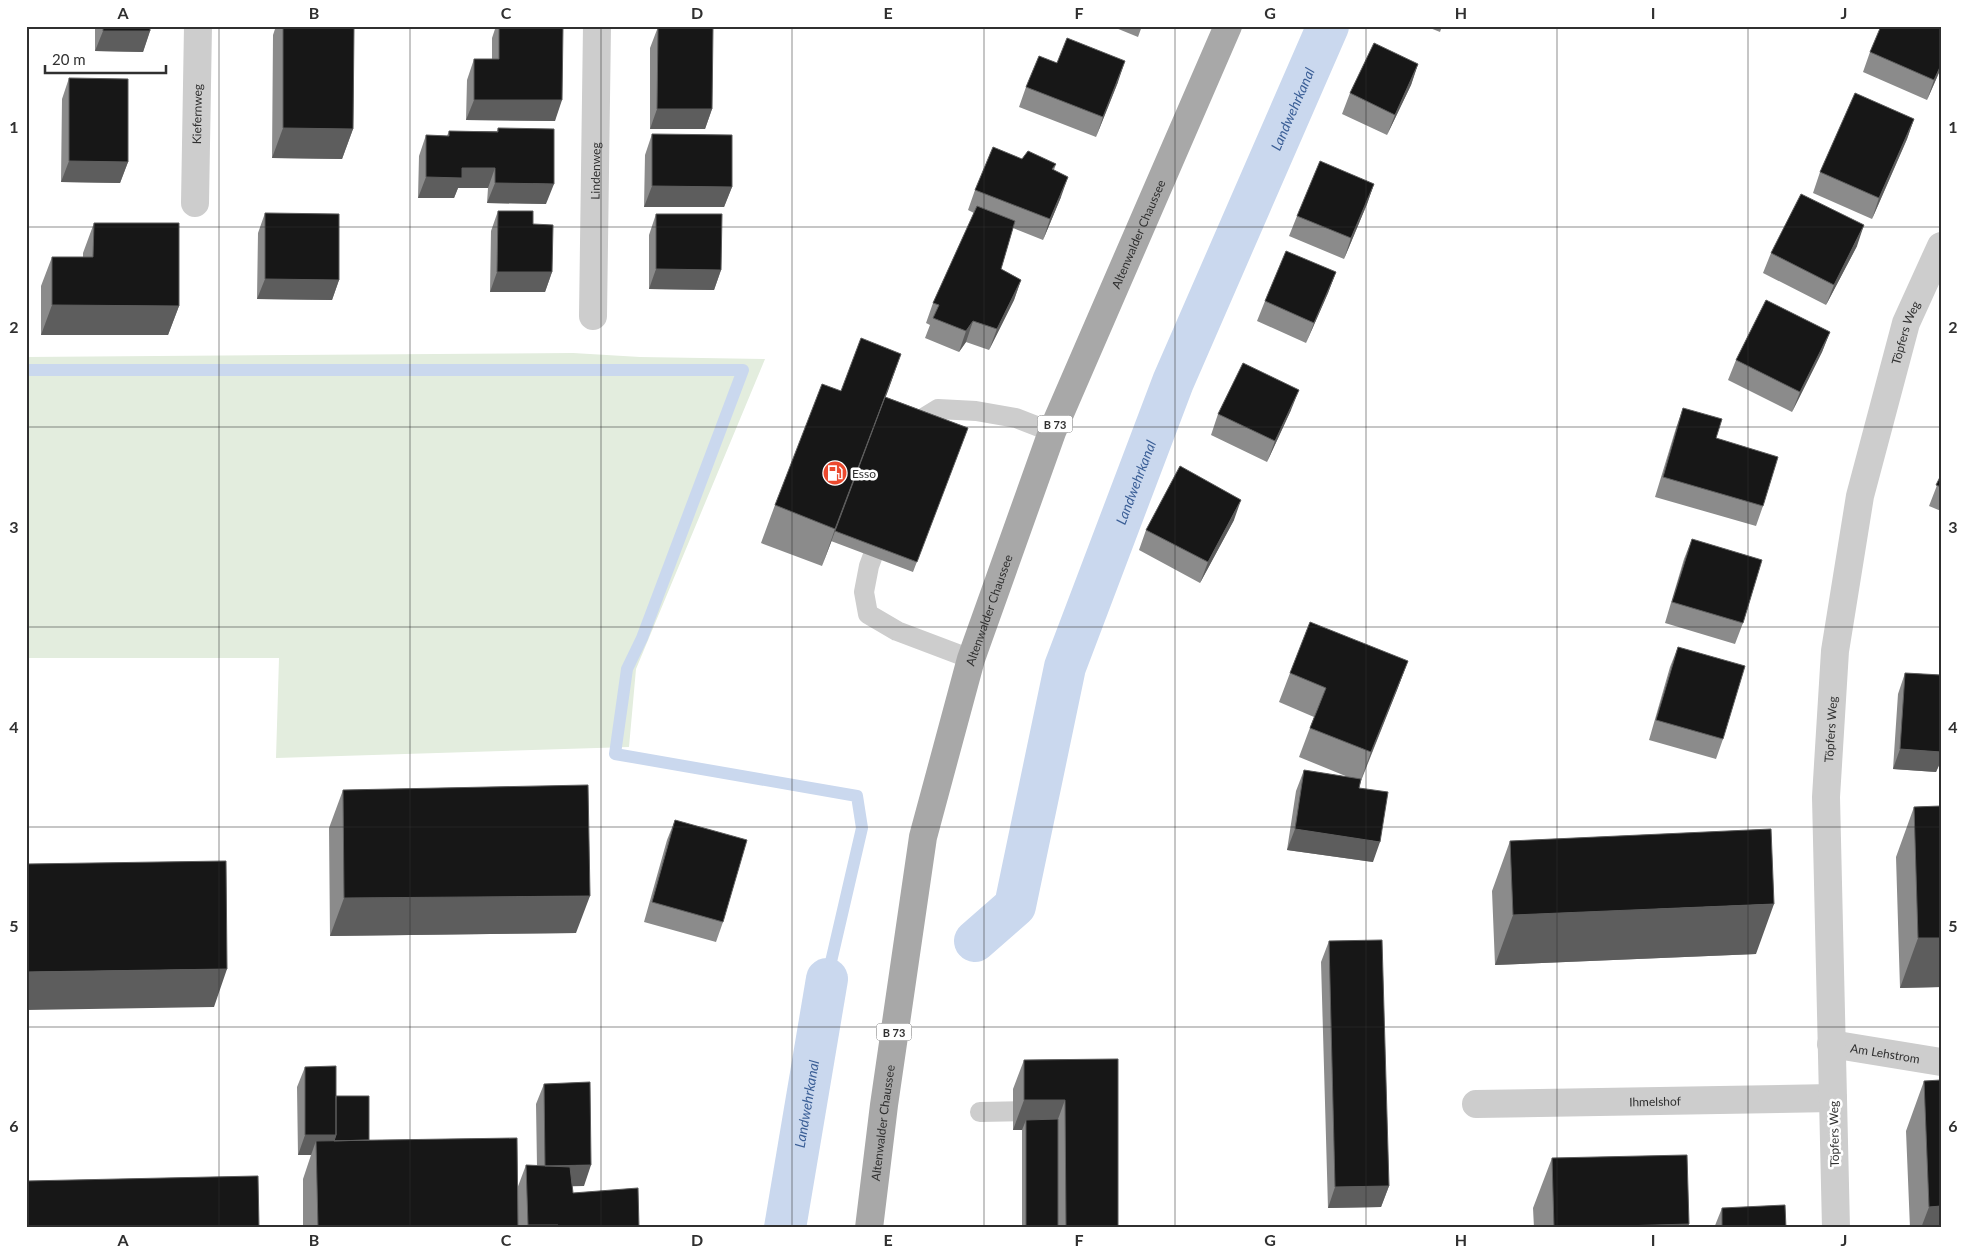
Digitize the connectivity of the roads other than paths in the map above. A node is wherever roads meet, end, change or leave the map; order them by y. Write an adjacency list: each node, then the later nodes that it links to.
1 (198, 26): 4 (street, Kiefernweg)
2 (597, 26): 6 (street, Lindenweg)
3 (1228, 26): 7 (main road, Altenwalder Chaussee / B 73)
4 (195, 203)
5 (1941, 246): 11 (street, Töpfers Weg)
6 (593, 316)
7 (1052, 432): 8 (lane); 10 (main road, Altenwalder Chaussee / B 73)
8 (911, 454)
9 (890, 510): 10 (lane)
10 (971, 659): 17 (main road, Altenwalder Chaussee / B 73)
11 (1831, 1044): 12 (street, Am Lehstrom); 13 (street, Töpfers Weg)
12 (1941, 1062)
13 (1833, 1098): 14 (street, Ihmelshof); 18 (street, Töpfers Weg)
14 (1476, 1104)
15 (1057, 1111): 16 (lane)
16 (980, 1112)
17 (869, 1228)
18 (1836, 1228)

